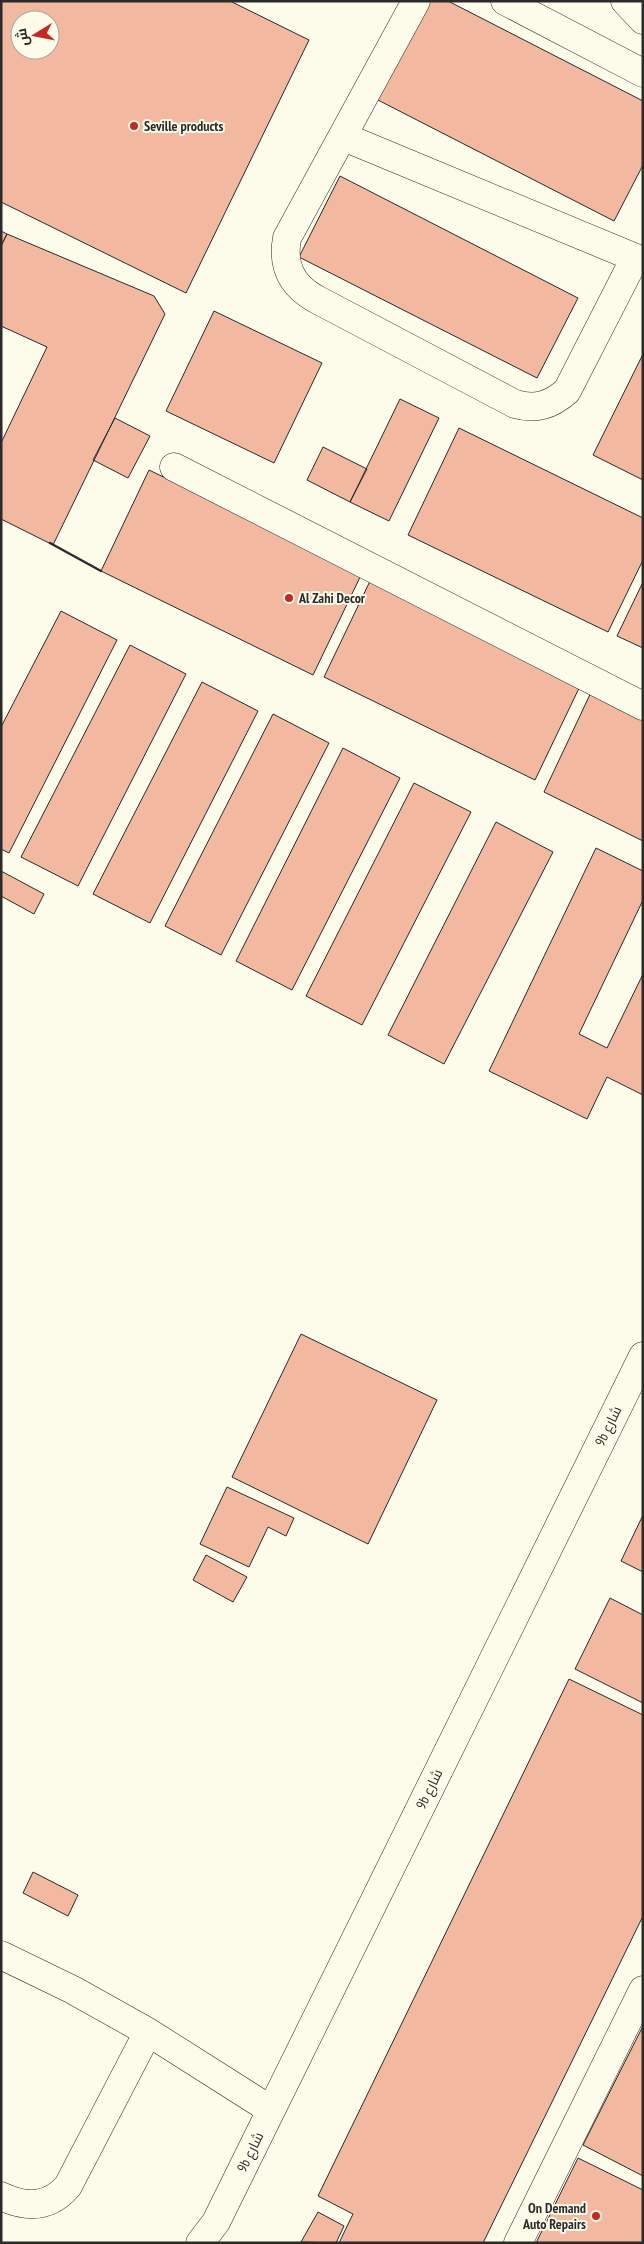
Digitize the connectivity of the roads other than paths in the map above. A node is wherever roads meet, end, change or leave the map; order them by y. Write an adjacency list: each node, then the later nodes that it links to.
1 (416, 1): 6 (lane)
2 (505, 1): 5 (lane)
3 (625, 1): 4 (lane)
4 (643, 20)
5 (643, 73)
6 (344, 137): 7 (lane); 7 (lane)
7 (639, 260)
8 (174, 467): 9 (lane)
9 (643, 706)
10 (643, 1356): 14 (lane, 9b شارع)
11 (1, 1955): 13 (lane)
12 (643, 1990): 17 (lane)
13 (148, 2032): 14 (lane); 15 (lane)
14 (271, 2110): 16 (lane, 9b شارع)
15 (1, 2196)
16 (209, 2236)
17 (518, 2243)

